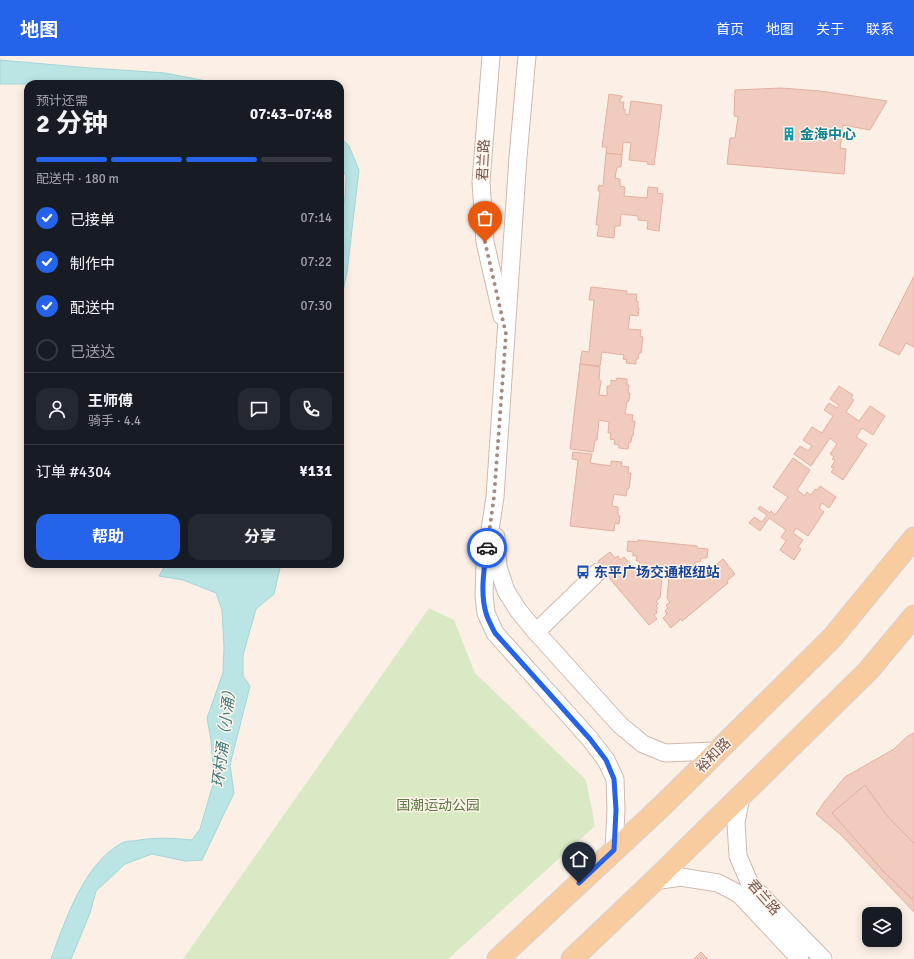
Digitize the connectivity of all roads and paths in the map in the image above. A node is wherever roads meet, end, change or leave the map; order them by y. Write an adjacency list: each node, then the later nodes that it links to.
1 (491, 56): 3 (street, 君兰路)
2 (526, 56): 3 (street, 君兰路)
3 (506, 334): 4 (street, 君兰路)
4 (494, 497): 8 (street); 11 (street, 君兰路)
5 (914, 538): 9 (main road, 裕和路)
6 (598, 572): 8 (street)
7 (914, 616): 10 (main road)
8 (536, 632): 9 (street)
9 (715, 751): 11 (main road, 裕和路)
10 (741, 796): 12 (main road); 16 (street, 君兰路)
11 (614, 850): 13 (main road, 裕和路)
12 (654, 881): 14 (main road); 15 (street, 君兰路)
13 (498, 959)
14 (572, 959)
15 (800, 959)
16 (823, 959)

